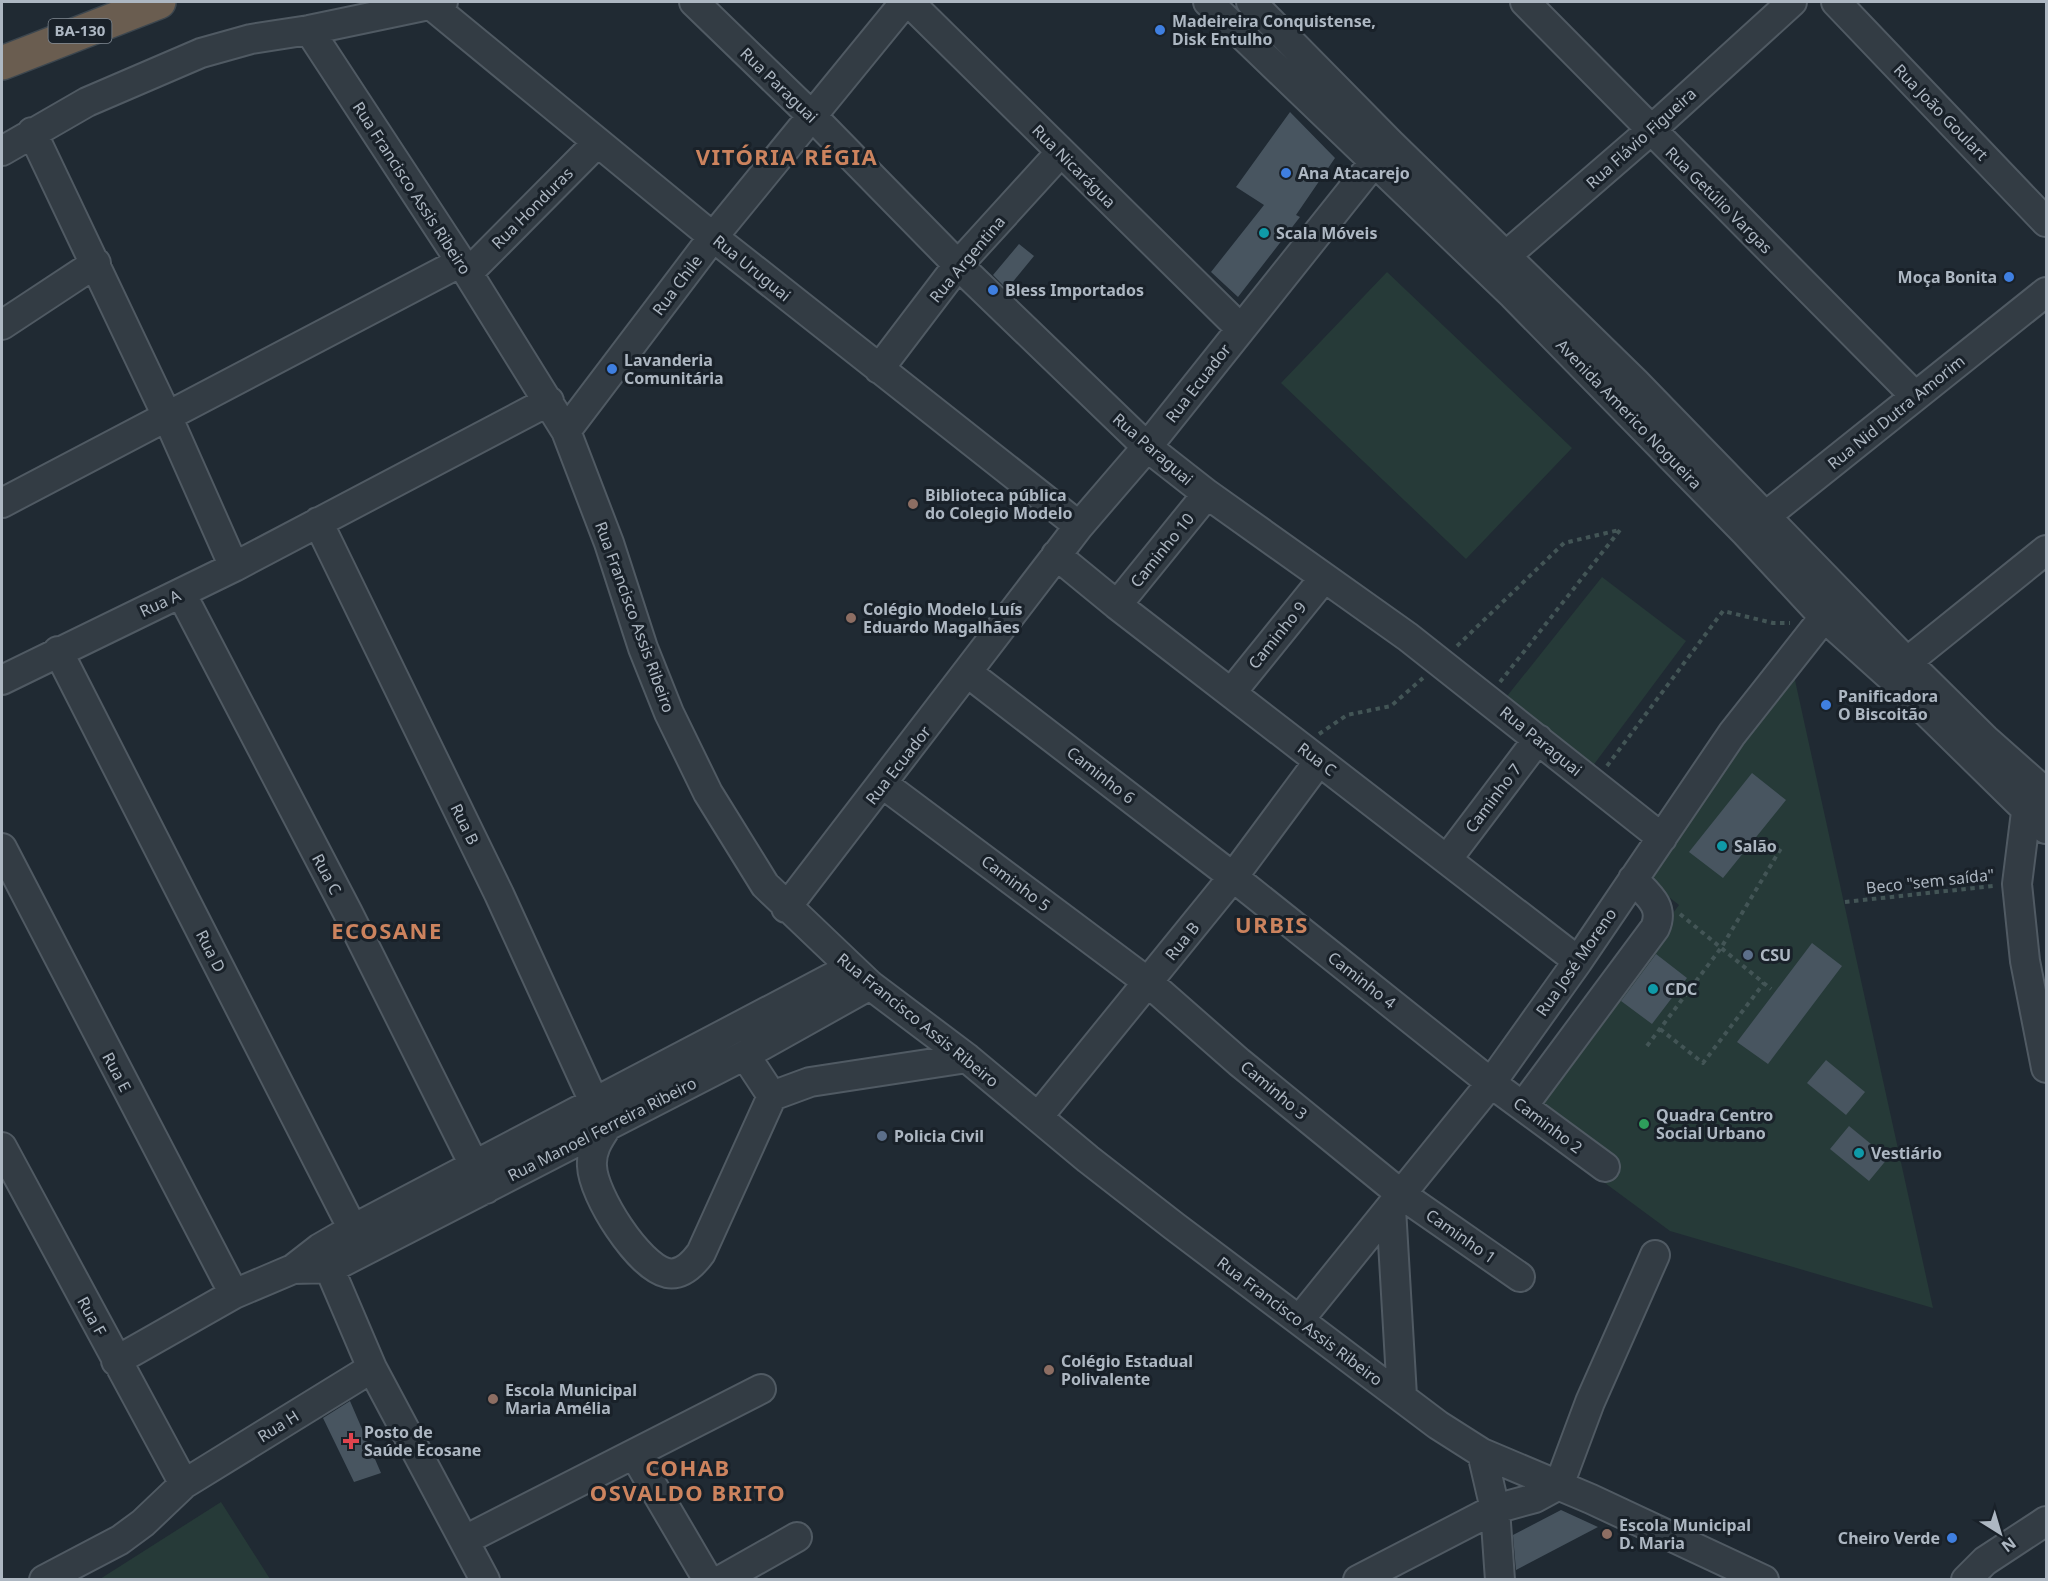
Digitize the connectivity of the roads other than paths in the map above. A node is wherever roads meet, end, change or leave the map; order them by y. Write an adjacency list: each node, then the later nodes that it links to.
1 (159, 2): 11 (highway, BA-130)
2 (694, 2): 12 (street, Rua Paraguai)
3 (907, 2): 12 (street, Rua Chile); 18 (street, Rua Nicarágua)
4 (1208, 2): 17 (street, Avenida Americo Nogueira)
5 (1251, 2): 17 (street, Avenida Americo Nogueira)
6 (1525, 2): 13 (street, Rua Getúlio Vargas)
7 (1792, 2): 13 (street, Rua Flávio Figueira)
8 (1836, 2): 19 (street, Rua João Goulart)
9 (437, 3): 10 (street); 15 (street, Rua Uruguai)
10 (309, 30): 14 (street); 24 (street, Rua Francisco Assis Ribeiro)
11 (2, 63)
12 (813, 117): 20 (street, Rua Chile); 23 (street, Rua Paraguai)
13 (1650, 131): 22 (street, Rua Flávio Figueira); 29 (street, Rua Getúlio Vargas)
14 (32, 132): 16 (street); 21 (street)
15 (597, 143): 20 (street, Rua Uruguai); 24 (street, Rua Honduras)
16 (2, 151)
17 (1382, 152): 22 (street, Avenida Americo Nogueira); 27 (street, Rua Ecuador)
18 (1060, 153): 23 (street, Rua Argentina); 27 (street, Rua Nicarágua)
19 (2046, 222)
20 (713, 237): 28 (street, Rua Uruguai); 32 (street, Rua Chile)
21 (96, 263): 26 (street); 31 (street)
22 (1497, 264): 37 (street, Avenida Americo Nogueira)
23 (958, 265): 28 (street, Rua Argentina); 33 (street, Rua Paraguai)
24 (464, 268): 30 (street, Rua Francisco Assis Ribeiro); 31 (street, Rua Honduras)
25 (2046, 292): 29 (street, Rua Nid Dutra Amorim)
26 (2, 325)
27 (1241, 329): 33 (street, Rua Ecuador)
28 (879, 369): 38 (street, Rua Uruguai)
29 (1915, 396): 37 (street, Rua Nid Dutra Amorim)
30 (549, 401): 32 (street, Rua Francisco Assis Ribeiro); 36 (street)
31 (167, 416): 35 (street, Rua Honduras); 41 (street)
32 (566, 431): 60 (street, Rua Francisco Assis Ribeiro)
33 (1147, 447): 34 (street, Rua Paraguai); 38 (street, Rua Ecuador)
34 (1207, 494): 42 (street, Rua Paraguai); 44 (street, Caminho 10)
35 (2, 503)
36 (318, 522): 41 (street, Rua A); 71 (street, Rua B)
37 (1756, 524): 45 (street, Avenida Americo Nogueira)
38 (1079, 526): 40 (street, Rua Ecuador)
39 (2046, 550): 47 (street)
40 (1056, 555): 44 (street, Rua C); 48 (street, Rua Ecuador)
41 (234, 567): 43 (street, Rua A)
42 (1324, 578): 50 (street, Caminho 9); 51 (street, Rua Paraguai)
43 (181, 593): 46 (street, Rua A); 75 (street, Rua C)
44 (1117, 605): 50 (street, Rua C)
45 (1832, 606): 47 (street, Avenida Americo Nogueira); 55 (street, Rua José Moreno)
46 (57, 651): 49 (street, Rua A); 77 (street, Rua D)
47 (1900, 670): 54 (street, Avenida Americo Nogueira)
48 (968, 673): 53 (street, Rua Ecuador); 58 (street, Caminho 6)
49 (2, 680)
50 (1231, 693): 52 (street, Rua C)
51 (1538, 739): 55 (street, Rua Paraguai); 57 (street, Caminho 7)
52 (1319, 761): 57 (street, Rua C); 58 (street, Rua B)
53 (883, 784): 60 (street, Rua Ecuador); 63 (street, Caminho 5)
54 (2042, 804): 64 (street)
55 (1662, 838): 59 (street, Rua José Moreno)
56 (2, 848): 81 (street, Rua E)
57 (1448, 858): 61 (street, Rua C)
58 (1233, 877): 63 (street, Rua B); 68 (street, Caminho 4)
59 (1634, 879): 61 (street, Rua José Moreno); 70 (street)
60 (786, 908): 62 (street, Rua Francisco Assis Ribeiro)
61 (1578, 961): 68 (street, Rua José Moreno)
62 (860, 977): 65 (street, Rua Manoel Ferreira Ribeiro); 66 (street, Rua Francisco Assis Ribeiro); 71 (street, Rua Manoel Ferreira Ribeiro)
63 (1149, 983): 72 (street, Rua B); 76 (street, Caminho 3)
64 (2043, 1026): 67 (street)
65 (745, 1055): 69 (street); 71 (street, Rua Manoel Ferreira Ribeiro)
66 (967, 1058): 69 (street); 72 (street, Rua Francisco Assis Ribeiro)
67 (2046, 1068)
68 (1491, 1083): 70 (street, Caminho 2); 76 (street, Rua José Moreno)
69 (772, 1096): 71 (street)
70 (1523, 1106): 74 (street, Caminho 2)
71 (600, 1116): 75 (street, Rua Manoel Ferreira Ribeiro)
72 (1038, 1117): 82 (street, Rua Francisco Assis Ribeiro)
73 (2, 1147): 83 (street, Rua F)
74 (1605, 1167)
75 (480, 1178): 77 (street, Rua Manoel Ferreira Ribeiro)
76 (1396, 1202): 80 (street, Caminho 1); 82 (street, Rua José Moreno); 86 (street)
77 (359, 1240): 79 (street, Rua Manoel Ferreira Ribeiro)
78 (1655, 1255): 90 (street)
79 (326, 1258): 81 (street, Rua Manoel Ferreira Ribeiro); 84 (street)
80 (1520, 1277)
81 (234, 1294): 83 (street, Rua Manoel Ferreira Ribeiro)
82 (1300, 1319): 86 (street, Rua Francisco Assis Ribeiro)
83 (116, 1361): 89 (street, Rua F)
84 (372, 1368): 89 (street, Rua H); 94 (street)
85 (761, 1389): 88 (street)
86 (1402, 1396): 87 (street, Rua Francisco Assis Ribeiro)
87 (1482, 1453): 90 (street, Rua Francisco Assis Ribeiro); 91 (street)
88 (634, 1454): 94 (street); 97 (street)
89 (184, 1484): 95 (street, Rua H)
90 (1559, 1485): 91 (street); 101 (street, Rua Francisco Assis Ribeiro)
91 (1495, 1509): 99 (street); 100 (street)
92 (2046, 1521): 102 (street)
93 (797, 1537): 98 (street)
94 (465, 1540): 96 (street)
95 (44, 1580)
96 (485, 1580)
97 (708, 1580)
98 (721, 1580)
99 (1358, 1580)
100 (1500, 1580)
101 (1764, 1580)
102 (1966, 1580)

